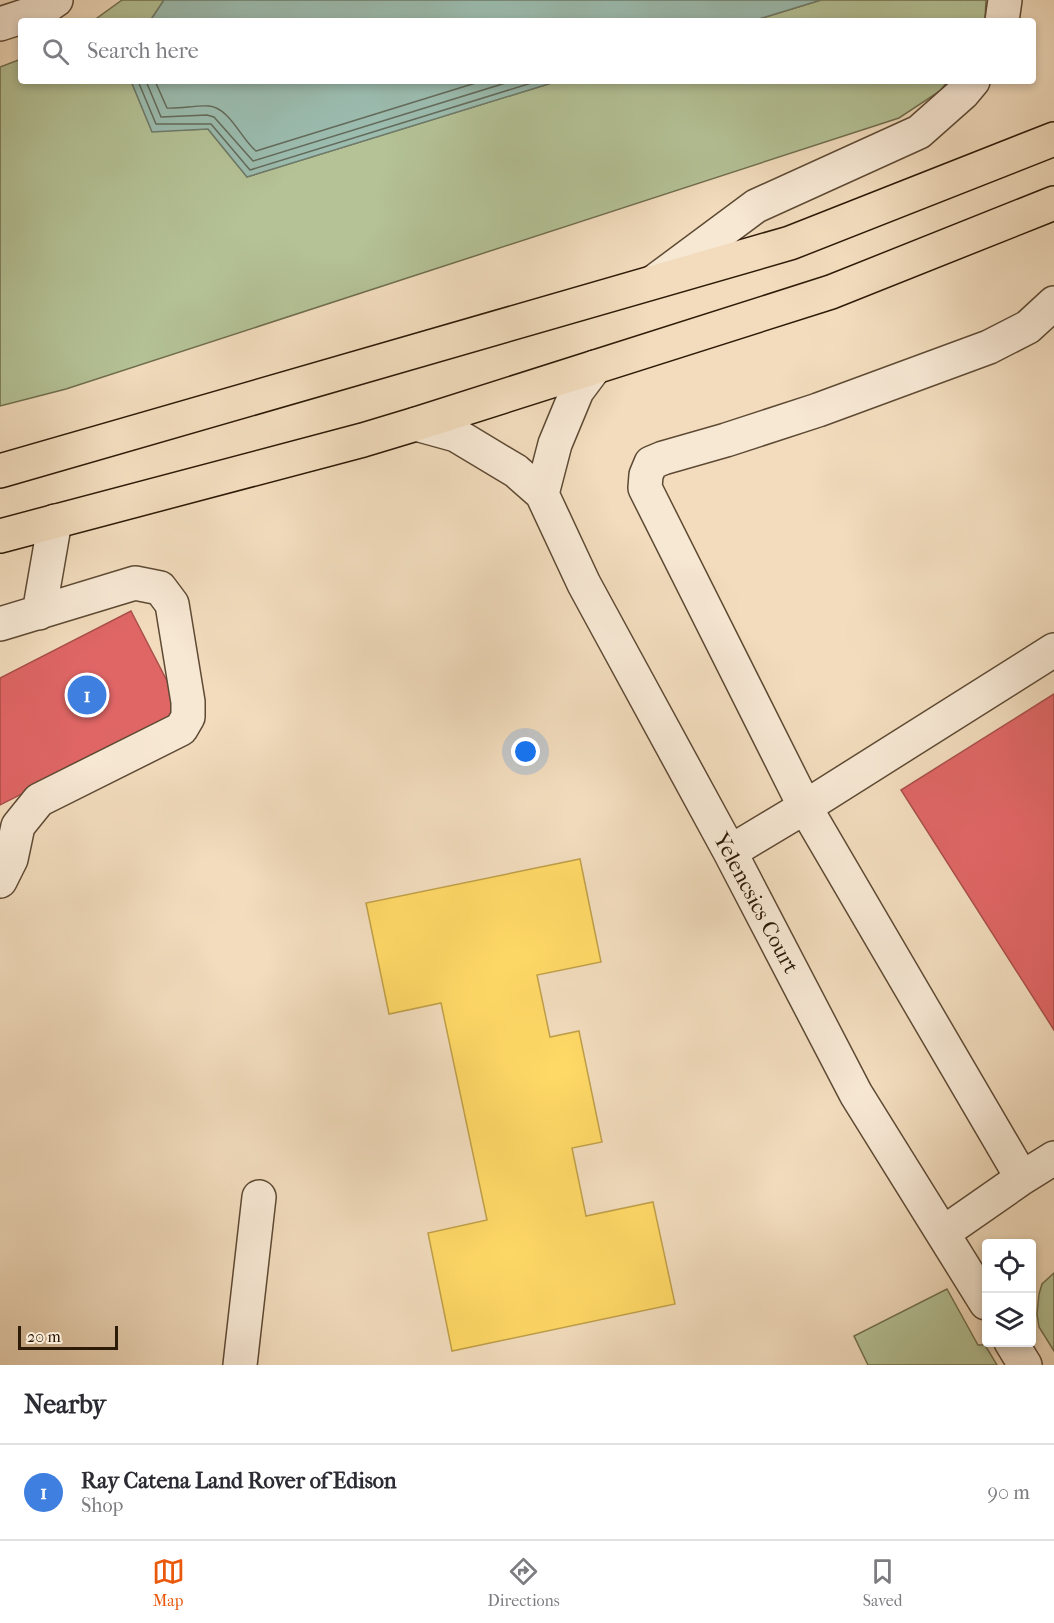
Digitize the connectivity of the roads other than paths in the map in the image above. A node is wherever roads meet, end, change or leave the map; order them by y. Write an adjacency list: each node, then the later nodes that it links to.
1 (56, 0): 3 (street)
2 (1005, 0): 5 (street)
3 (18, 18)
4 (18, 18): 6 (street)
5 (1002, 18)
6 (0, 24)
7 (970, 84): 10 (street)
8 (1054, 139): 10 (highway)
9 (1054, 203): 12 (highway)
10 (654, 282): 14 (highway)
11 (1054, 303): 21 (street)
12 (595, 367): 13 (highway); 15 (street)
13 (416, 424): 15 (street, Yelencsics Court); 16 (highway)
14 (0, 471)
15 (542, 494): 22 (street, Yelencsics Court)
16 (55, 521): 17 (highway); 18 (street)
17 (0, 536)
18 (39, 613): 19 (street); 23 (street)
19 (0, 624)
20 (1054, 650): 21 (street)
21 (805, 807): 22 (street); 25 (street)
22 (730, 852): 27 (street, Yelencsics Court)
23 (0, 881)
24 (1054, 1158): 25 (street)
25 (1022, 1178): 27 (street)
26 (259, 1197): 30 (street)
27 (943, 1233): 28 (street, Yelencsics Court)
28 (982, 1295)
29 (1014, 1347): 31 (street)
30 (240, 1365)
31 (1025, 1365)

